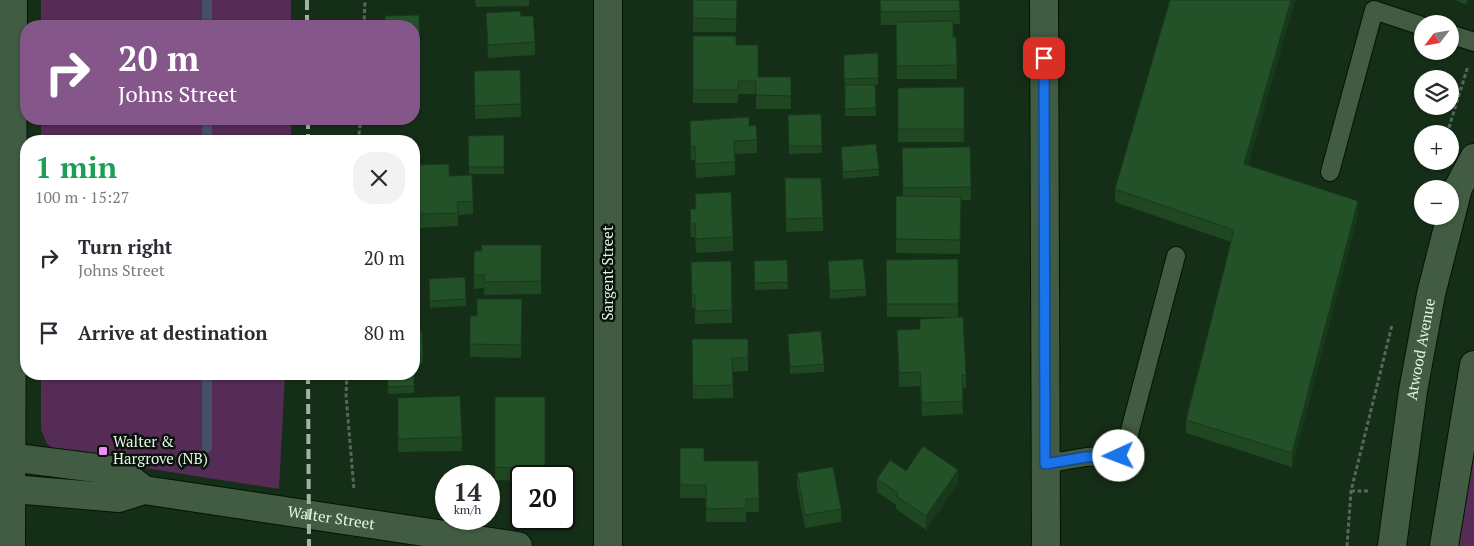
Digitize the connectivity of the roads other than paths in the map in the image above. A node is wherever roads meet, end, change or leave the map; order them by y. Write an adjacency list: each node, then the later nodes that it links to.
1 (13, 0): 11 (street)
2 (608, 0): 17 (street, Sargent Street)
3 (1044, 0): 12 (street)
4 (1414, 23): 8 (lane)
5 (1459, 37): 6 (lane)
6 (1474, 42)
7 (1474, 158): 19 (street, Atwood Avenue)
8 (1330, 172)
9 (1176, 256): 12 (lane)
10 (1474, 365): 20 (street)
11 (6, 456): 13 (street); 14 (street)
12 (1045, 464): 18 (street)
13 (6, 488): 14 (street, Walter Street); 15 (street)
14 (144, 490): 16 (street, Walter Street)
15 (11, 546)
16 (518, 546)
17 (608, 546)
18 (1046, 546)
19 (1392, 546)
20 (1444, 546)

